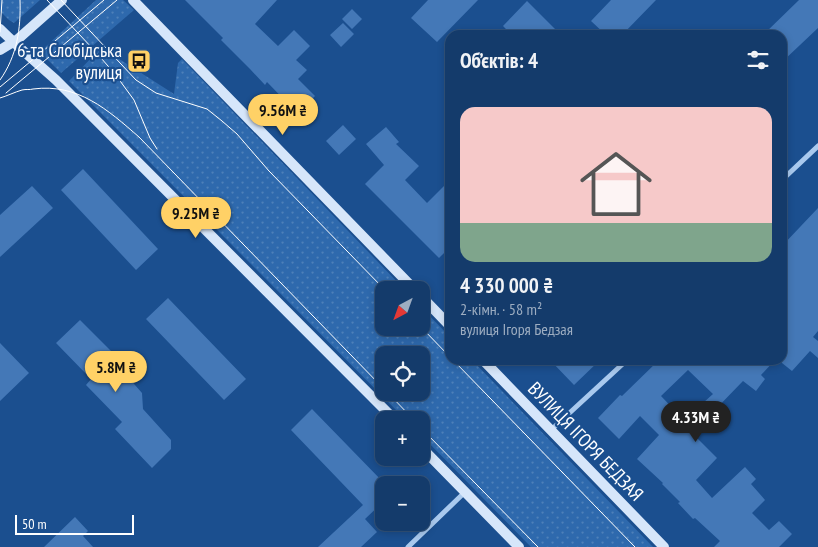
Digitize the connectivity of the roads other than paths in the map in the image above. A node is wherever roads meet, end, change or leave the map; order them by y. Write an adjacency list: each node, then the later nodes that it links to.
1 (62, 0): 4 (street)
2 (133, 0): 8 (street)
3 (0, 29): 4 (street)
4 (13, 42): 5 (street); 13 (street)
5 (0, 50)
6 (818, 146): 7 (street)
7 (787, 175)
8 (406, 281)
9 (430, 305): 10 (street)
10 (445, 321)
11 (488, 365): 14 (street, ВУЛИЦЯ ІГОРЯ БЕДЗАЯ)
12 (622, 365): 14 (street)
13 (385, 411)
14 (551, 430): 19 (street, ВУЛИЦЯ ІГОРЯ БЕДЗАЯ)
15 (430, 456): 16 (street)
16 (465, 491): 17 (street); 18 (street)
17 (408, 547)
18 (519, 547)
19 (664, 547)

